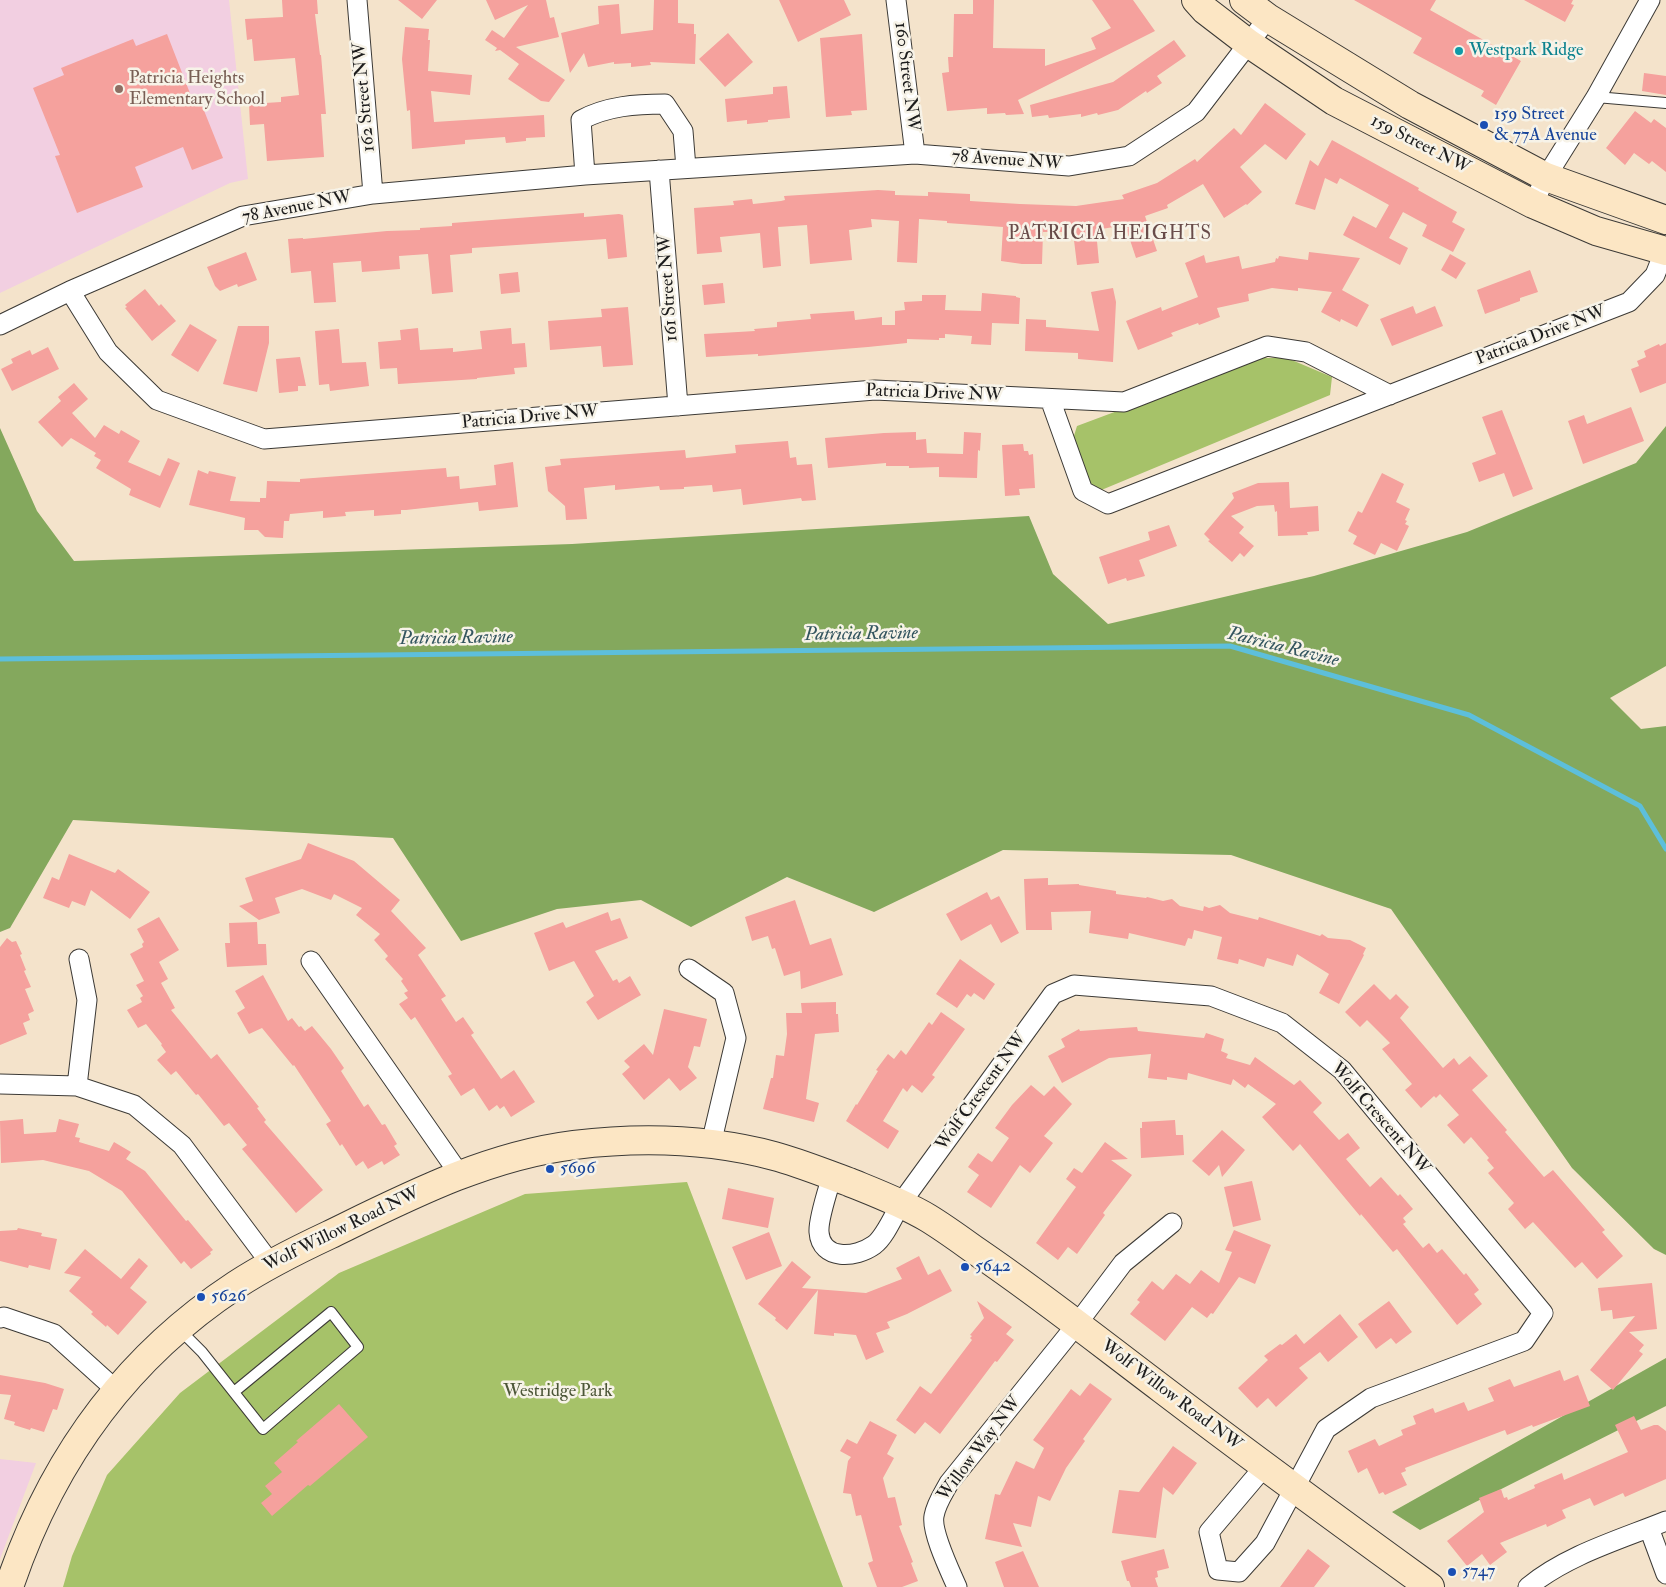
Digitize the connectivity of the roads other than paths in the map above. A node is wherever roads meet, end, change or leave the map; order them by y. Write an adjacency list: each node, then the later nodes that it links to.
1 (357, 0): 15 (street, 162 Street NW)
2 (896, 0): 10 (street, 160 Street NW)
3 (1196, 0): 7 (street, 159 Street NW)
4 (1244, 0): 6 (street, 159 Street NW)
5 (1650, 0): 8 (street)
6 (1268, 18): 7 (street, 78 Avenue NW); 14 (street, 159 Street NW)
7 (1248, 43): 10 (street, 78 Avenue NW); 16 (street, 159 Street NW)
8 (1596, 97): 9 (lane); 14 (street)
9 (1666, 103)
10 (915, 154): 11 (street, 78 Avenue NW)
11 (686, 168): 12 (street, 78 Avenue NW); 13 (street)
12 (659, 170): 13 (street, 78 Avenue NW); 23 (street, 161 Street NW)
13 (585, 175): 15 (street, 78 Avenue NW)
14 (1546, 177): 16 (street); 17 (street, 159 Street NW)
15 (373, 194): 19 (street, 78 Avenue NW)
16 (1532, 204): 18 (street, 159 Street NW)
17 (1666, 220)
18 (1666, 250): 21 (street, Patricia Drive NW)
19 (70, 291): 20 (street, 78 Avenue NW); 23 (street, Patricia Drive NW)
20 (0, 325)
21 (1390, 395): 22 (street, Patricia Drive NW); 22 (street, Patricia Drive NW)
22 (1050, 399): 23 (street, Patricia Drive NW)
23 (678, 406)
24 (79, 959): 28 (street)
25 (311, 961): 30 (street)
26 (689, 969): 29 (street)
27 (0, 1084): 28 (street)
28 (77, 1086): 34 (street)
29 (712, 1144): 30 (street, Wolf Willow Road NW); 31 (street, Wolf Willow Road NW)
30 (460, 1175): 34 (street, Wolf Willow Road NW)
31 (832, 1176): 32 (street, Wolf Willow Road NW); 32 (street)
32 (901, 1203): 36 (street, Wolf Willow Road NW); 41 (street, Wolf Crescent NW)
33 (1172, 1224): 36 (street)
34 (271, 1264): 37 (street, Wolf Willow Road NW)
35 (0, 1318): 38 (street)
36 (1077, 1324): 40 (street, Wolf Willow Road NW); 45 (street, Willow Way NW)
37 (178, 1328): 38 (street, Wolf Willow Road NW); 39 (lane)
38 (116, 1390): 44 (street, Wolf Willow Road NW)
39 (234, 1392): 39 (lane)
40 (1264, 1467): 41 (street, Wolf Willow Road NW); 41 (street)
41 (1295, 1489): 46 (street, Wolf Willow Road NW)
42 (1658, 1525): 43 (street); 47 (street)
43 (1666, 1574)
44 (9, 1587)
45 (957, 1587)
46 (1430, 1587)
47 (1528, 1587)

